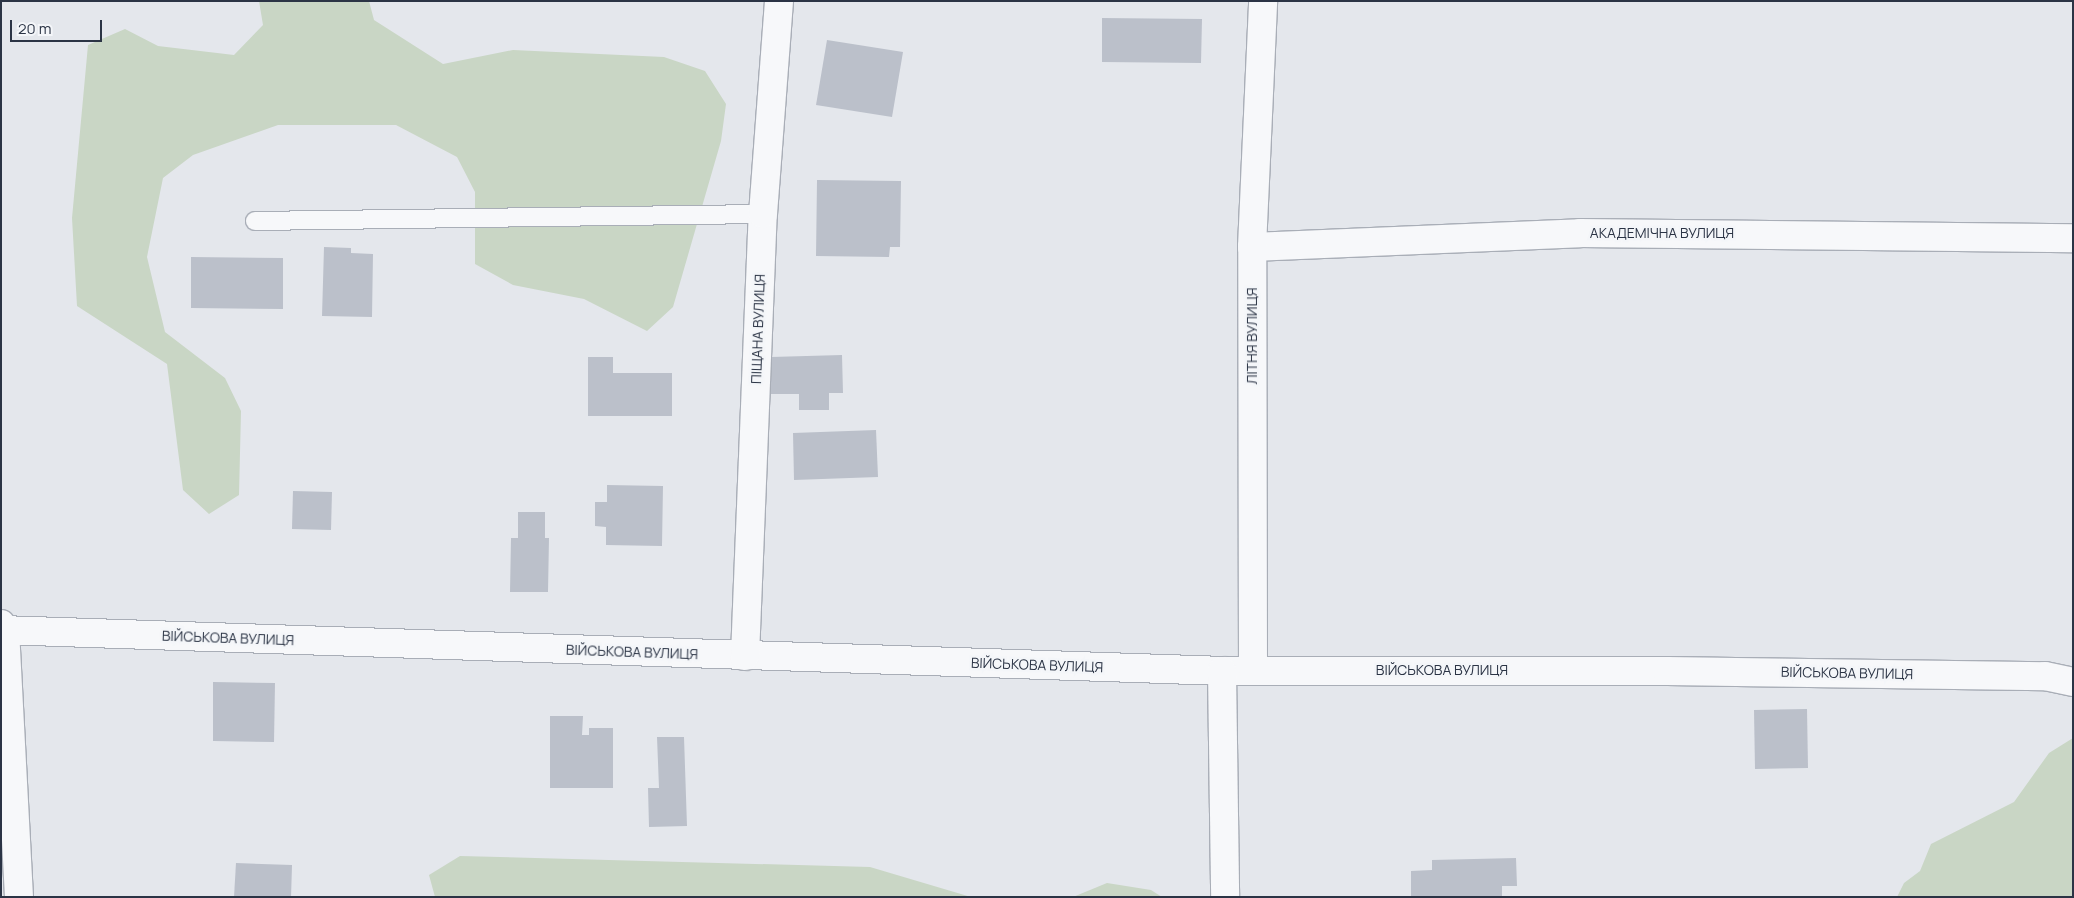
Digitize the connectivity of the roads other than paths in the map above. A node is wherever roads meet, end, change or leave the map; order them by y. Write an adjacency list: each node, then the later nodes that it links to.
1 (779, 1): 3 (street, ПІЩАНА ВУЛИЦЯ)
2 (1263, 1): 6 (street, ЛІТНЯ ВУЛИЦЯ)
3 (763, 214): 4 (lane); 8 (street, ПІЩАНА ВУЛИЦЯ)
4 (255, 221)
5 (2073, 238): 6 (street, АКАДЕМІЧНА ВУЛИЦЯ)
6 (1252, 247): 9 (street, ЛІТНЯ ВУЛИЦЯ)
7 (2, 628): 8 (street, ВІЙСЬКОВА ВУЛИЦЯ); 12 (street)
8 (745, 656): 10 (street, ВІЙСЬКОВА ВУЛИЦЯ)
9 (1253, 670): 10 (street, ВІЙСЬКОВА ВУЛИЦЯ); 11 (street, ВІЙСЬКОВА ВУЛИЦЯ)
10 (1222, 671): 13 (street)
11 (2073, 682)
12 (19, 897)
13 (1225, 897)

